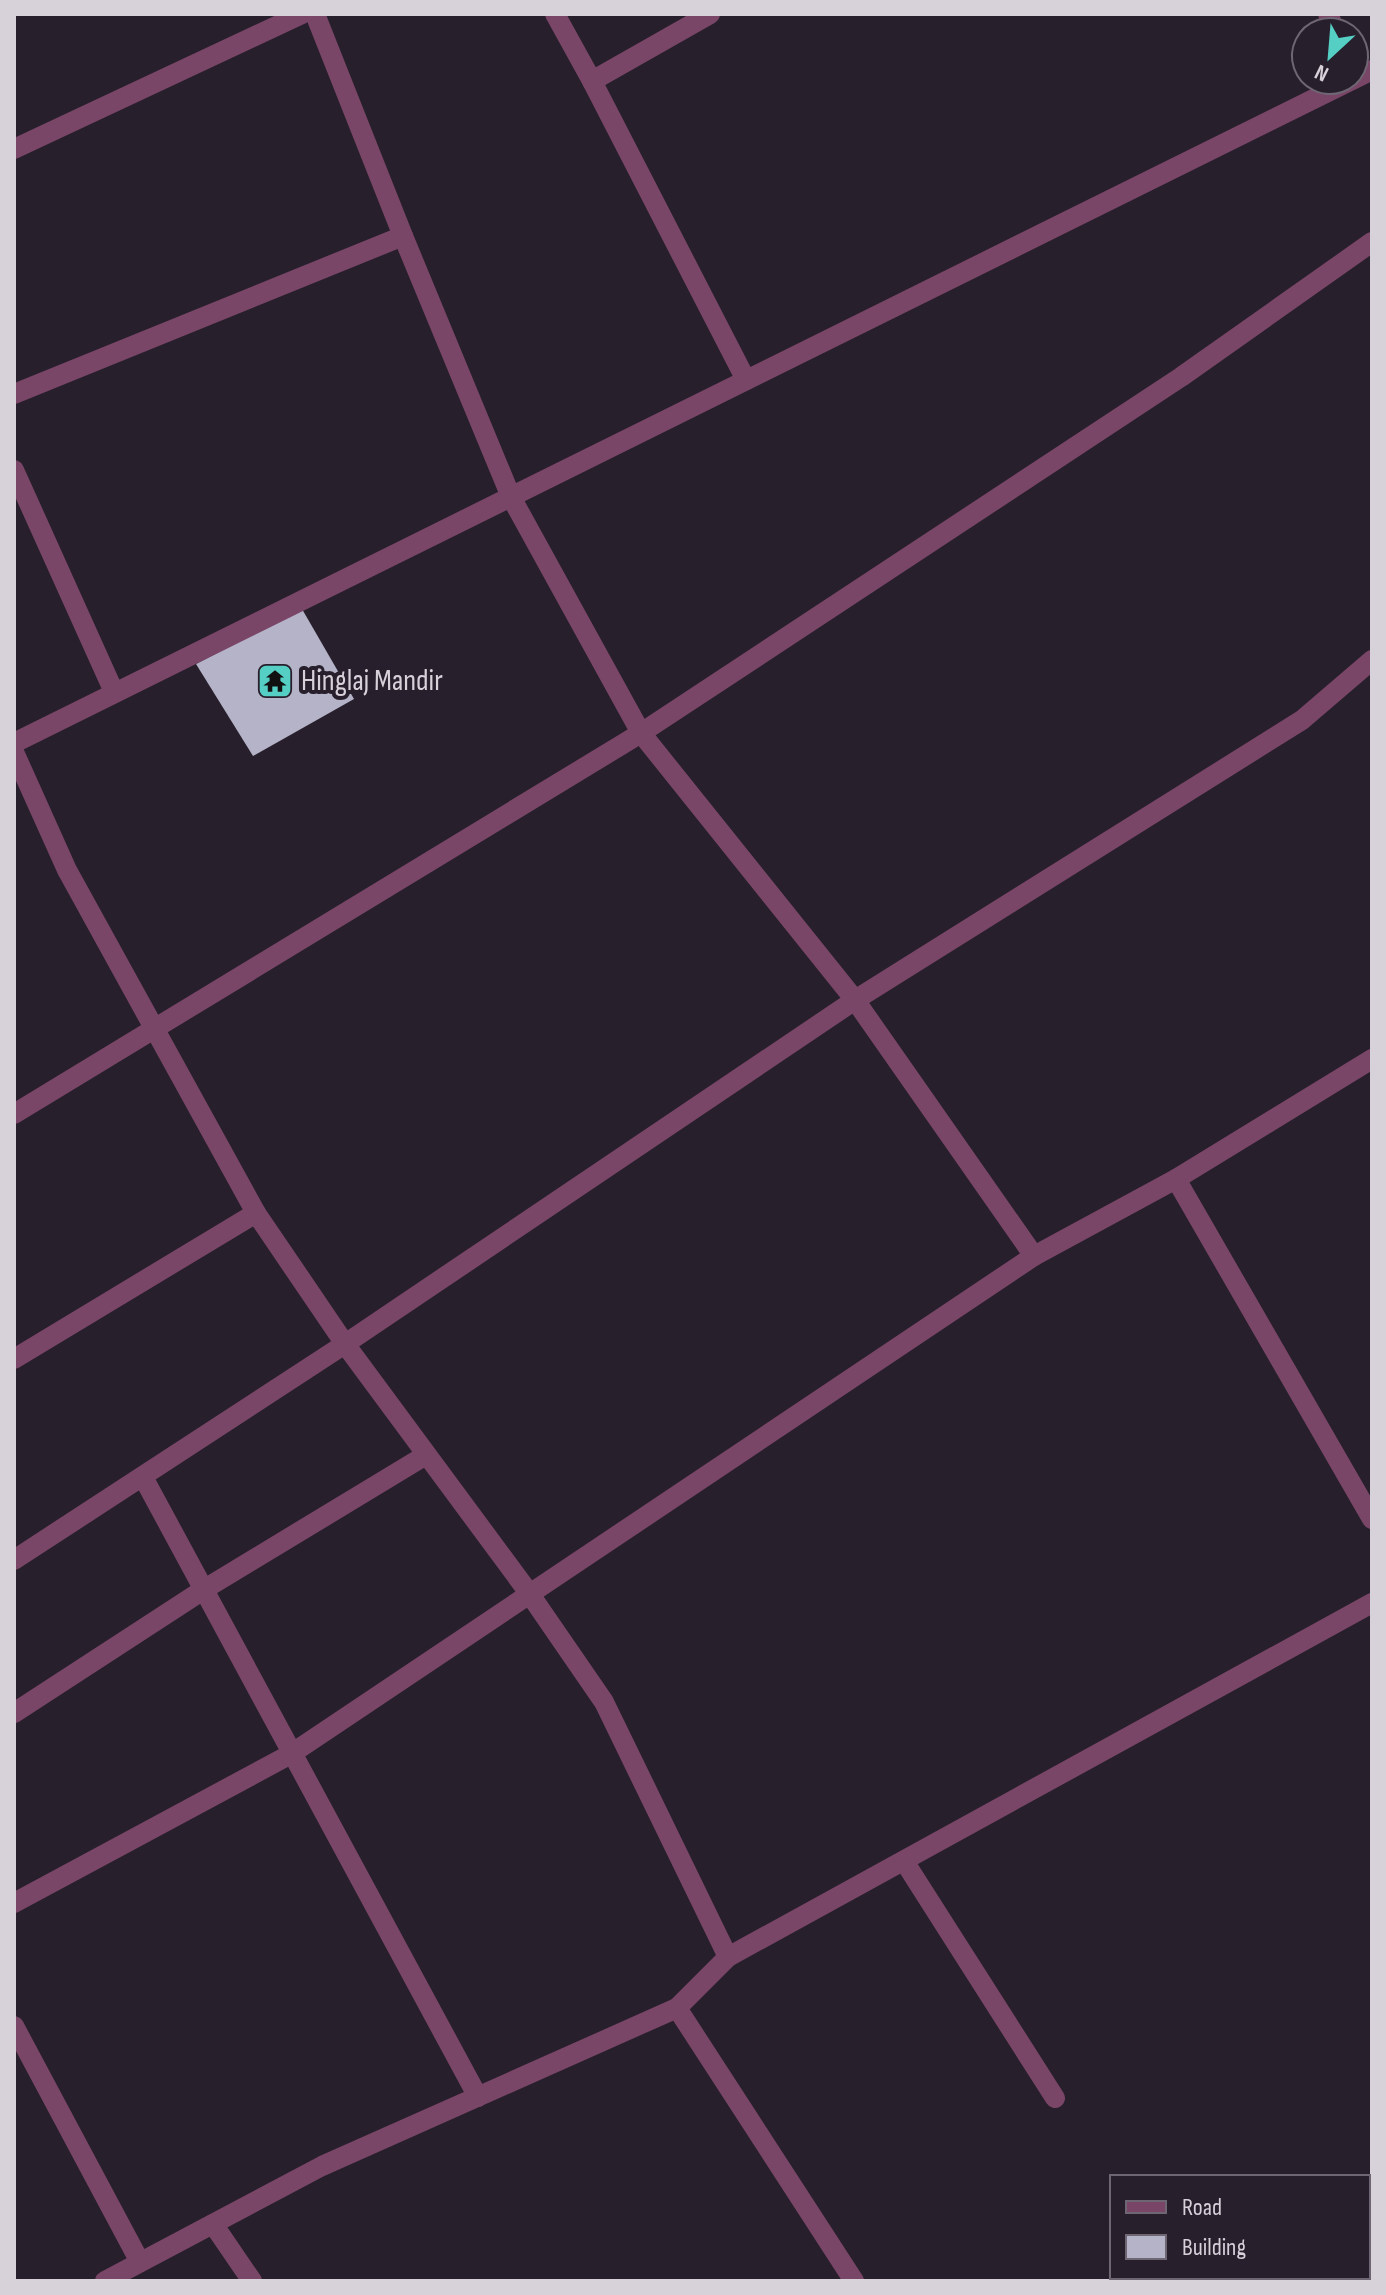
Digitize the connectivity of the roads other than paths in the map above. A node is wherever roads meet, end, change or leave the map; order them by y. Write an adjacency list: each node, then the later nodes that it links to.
1 (302, 14): 7 (street)
2 (315, 14): 8 (street)
3 (555, 14): 5 (street)
4 (710, 14): 5 (street)
5 (592, 81): 10 (street)
6 (1318, 96): 10 (street)
7 (14, 149)
8 (403, 236): 11 (street); 13 (street)
9 (1372, 242): 16 (street)
10 (746, 380): 13 (street)
11 (14, 394)
12 (14, 470): 15 (street)
13 (511, 497): 15 (street); 16 (street)
14 (1372, 660): 19 (street)
15 (114, 692): 17 (street)
16 (641, 733): 19 (street); 20 (street)
17 (14, 743)
18 (14, 752): 20 (street)
19 (855, 1000): 25 (street); 26 (street)
20 (153, 1029): 22 (street); 24 (street)
21 (1372, 1059): 23 (street)
22 (14, 1114)
23 (1176, 1179): 25 (street); 30 (street)
24 (256, 1213): 26 (street); 27 (street)
25 (1034, 1256): 33 (street)
26 (345, 1344): 28 (street); 29 (street)
27 (14, 1359)
28 (426, 1455): 32 (street); 33 (street)
29 (143, 1477): 31 (street); 32 (street)
30 (1372, 1519)
31 (14, 1560)
32 (203, 1590): 35 (street); 36 (street)
33 (529, 1593): 36 (street); 39 (street)
34 (1372, 1603): 37 (street)
35 (14, 1713)
36 (291, 1754): 38 (street); 42 (street)
37 (904, 1861): 39 (street); 43 (street)
38 (14, 1903)
39 (728, 1957): 40 (street)
40 (677, 2008): 42 (street); 48 (street)
41 (14, 2026): 45 (street)
42 (478, 2097): 44 (street)
43 (1055, 2098)
44 (213, 2224): 45 (street); 47 (street)
45 (140, 2262): 46 (street)
46 (105, 2281)
47 (252, 2281)
48 (854, 2281)

